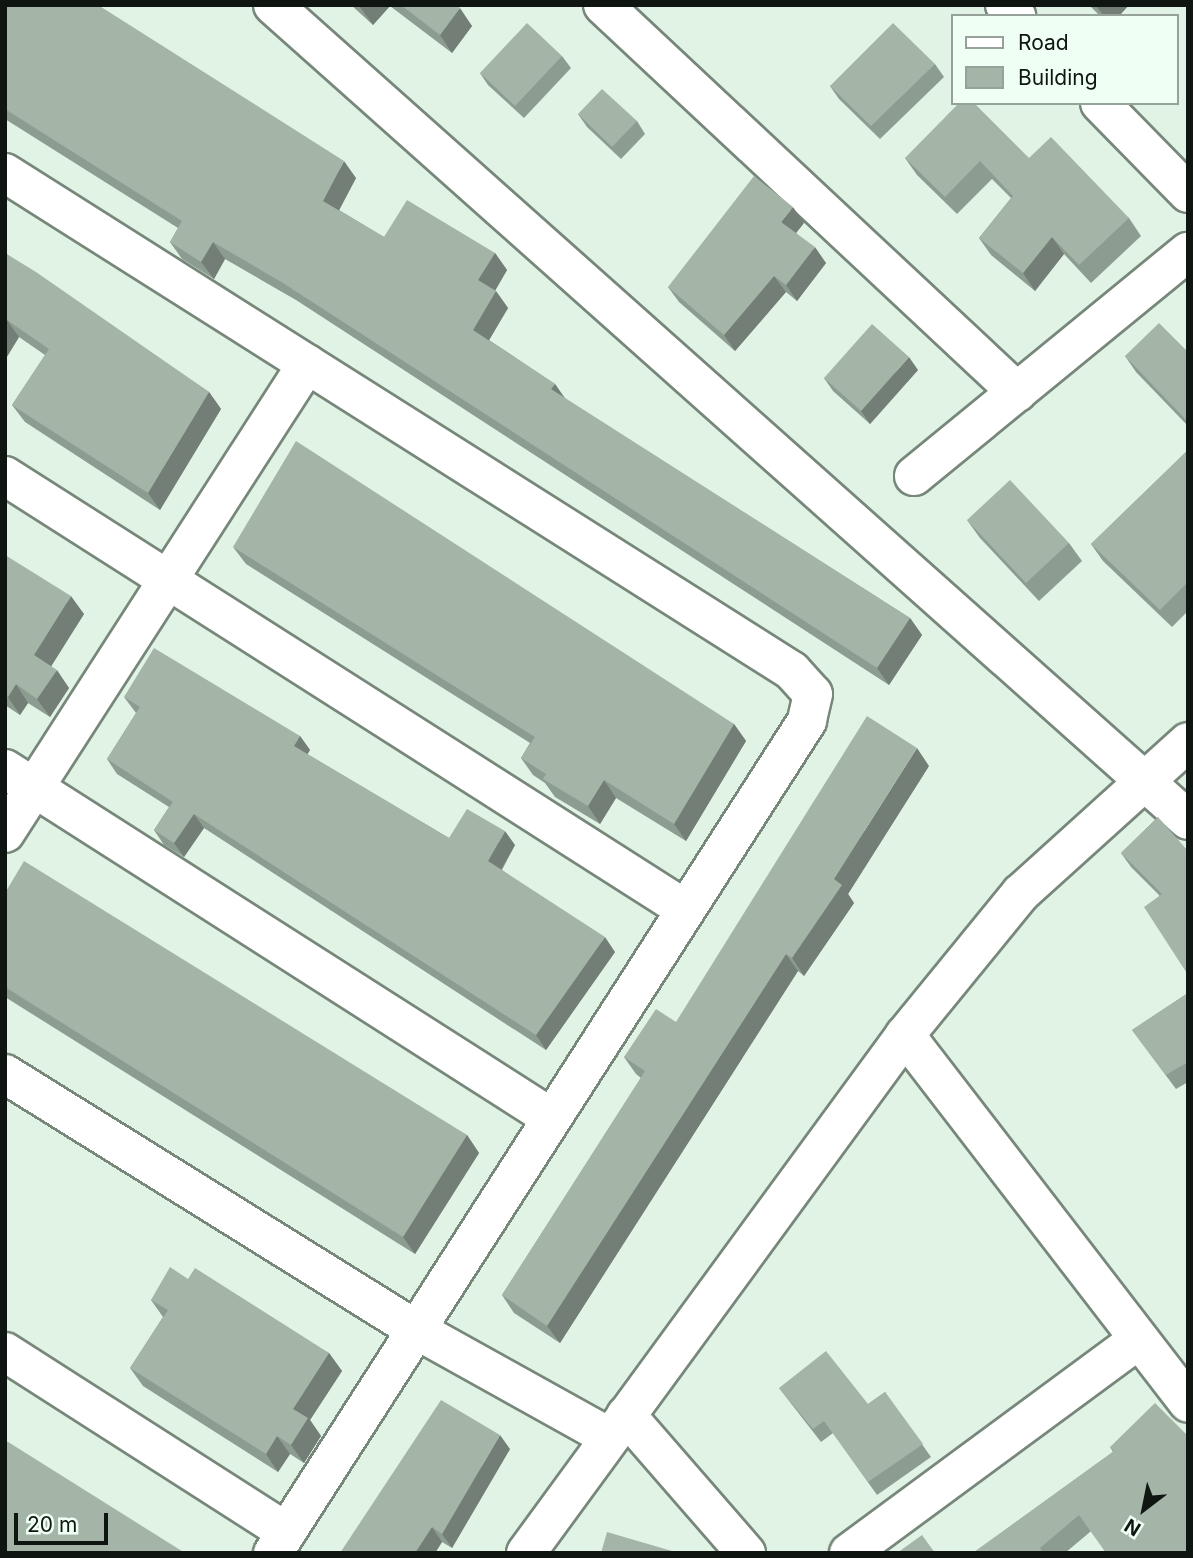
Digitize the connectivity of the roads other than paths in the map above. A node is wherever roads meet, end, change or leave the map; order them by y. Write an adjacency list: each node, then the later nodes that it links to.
1 (273, 5): 14 (street)
2 (603, 5): 8 (street)
3 (1102, 105): 5 (street)
4 (5, 173): 7 (street)
5 (1188, 193)
6 (1188, 252): 8 (street)
7 (307, 364): 11 (street); 17 (street)
8 (1017, 392): 10 (street)
9 (5, 476): 11 (street)
10 (914, 476)
11 (168, 580): 13 (street); 17 (street)
12 (1188, 742): 14 (street)
13 (20, 778): 16 (street); 20 (street)
14 (1143, 780): 15 (street); 18 (street)
15 (1188, 820)
16 (5, 833)
17 (685, 909): 20 (street)
18 (905, 1035): 22 (street); 25 (street)
19 (5, 1074): 21 (street)
20 (551, 1117): 21 (street)
21 (413, 1328): 25 (street); 26 (street)
22 (1139, 1339): 24 (street); 29 (street)
23 (5, 1352): 26 (street)
24 (1188, 1403)
25 (617, 1426): 27 (street); 28 (street)
26 (279, 1542)
27 (526, 1553)
28 (746, 1553)
29 (849, 1553)

